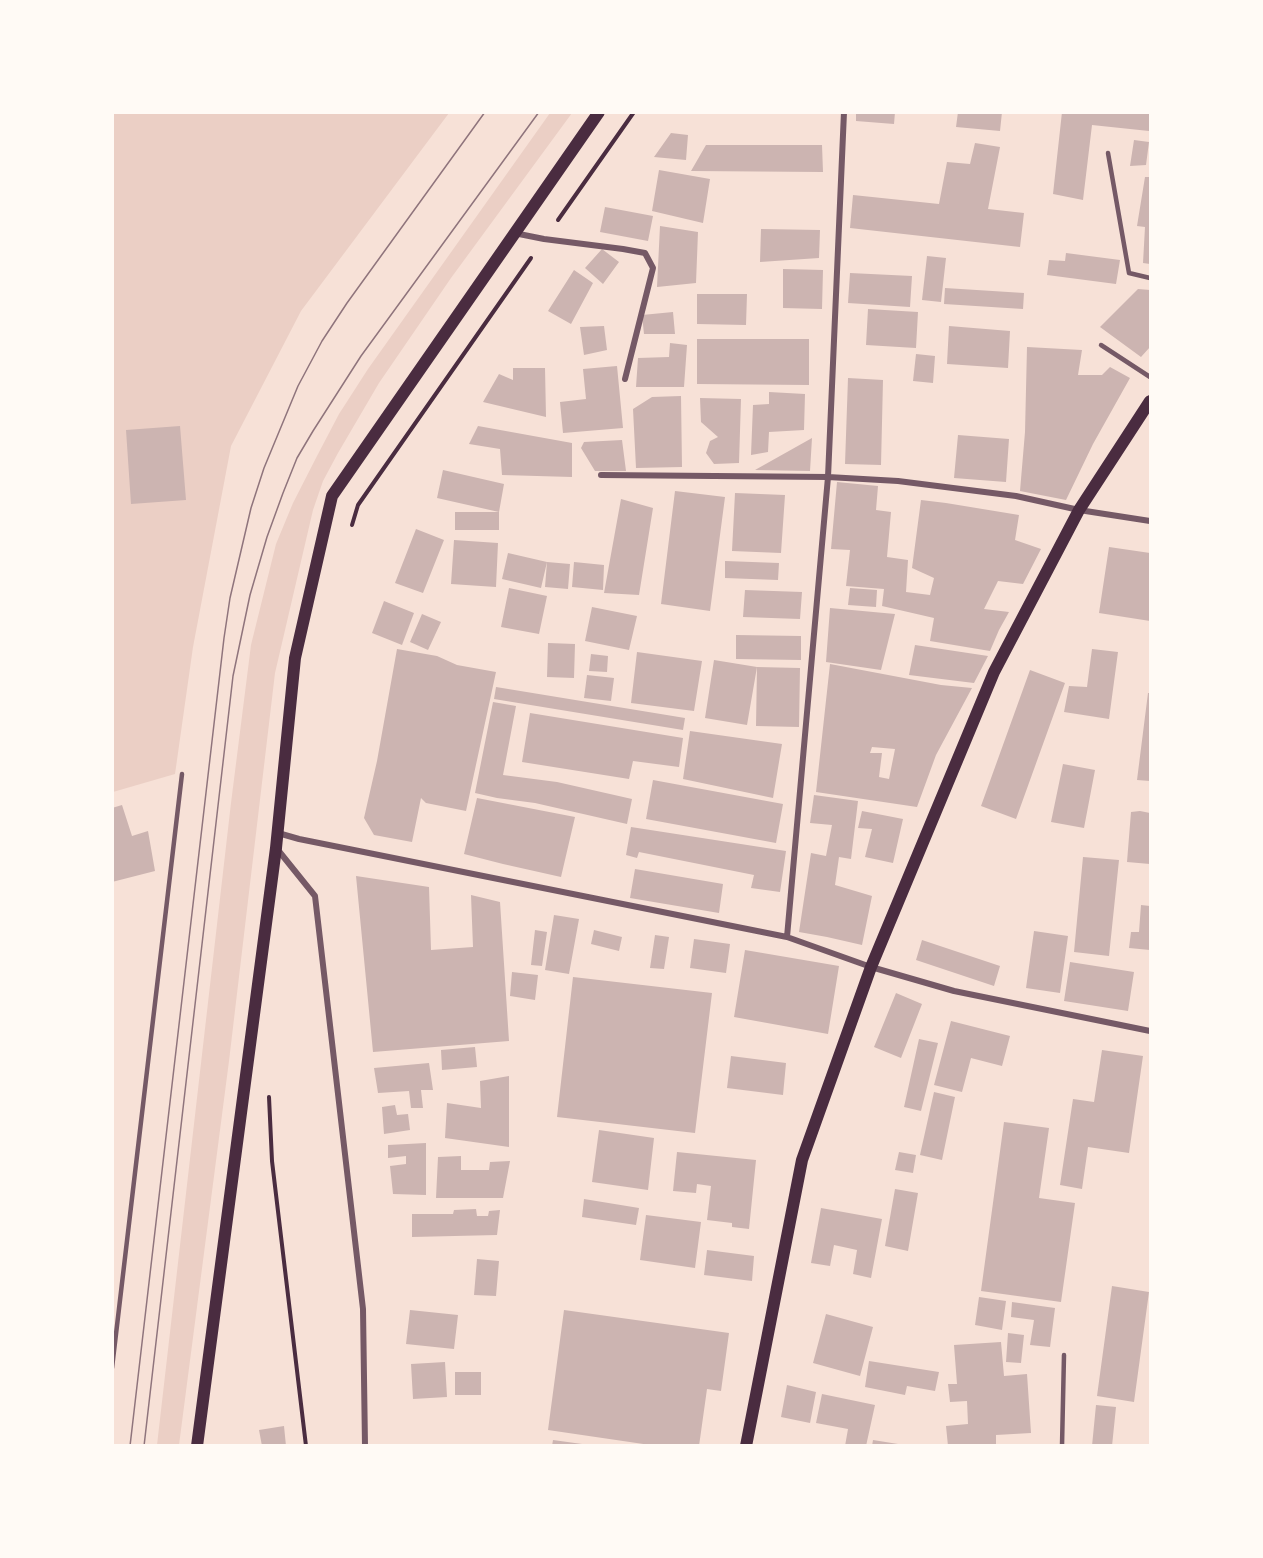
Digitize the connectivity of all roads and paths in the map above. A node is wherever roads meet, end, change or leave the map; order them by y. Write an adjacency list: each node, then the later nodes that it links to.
1 (599, 112): 5 (main road)
2 (634, 112): 6 (path)
3 (844, 112): 13 (street)
4 (1108, 153): 7 (lane)
5 (514, 233): 6 (street); 18 (main road)
6 (544, 239): 10 (street); 16 (path)
7 (1150, 278)
8 (1101, 345): 9 (lane)
9 (1150, 377)
10 (625, 379)
11 (1150, 401): 14 (main road)
12 (601, 475): 13 (street)
13 (828, 477): 14 (street); 20 (street)
14 (1079, 510): 15 (street); 21 (main road)
15 (1150, 521)
16 (352, 528)
17 (182, 774): 25 (lane)
18 (278, 833): 19 (main road); 20 (street)
19 (276, 848): 26 (main road); 28 (street)
20 (788, 937): 21 (street)
21 (871, 968): 22 (street); 29 (main road)
22 (1150, 1031)
23 (269, 1095): 27 (path)
24 (1064, 1355): 30 (lane)
25 (112, 1368)
26 (197, 1446)
27 (306, 1446)
28 (365, 1446)
29 (746, 1446)
30 (1062, 1446)

